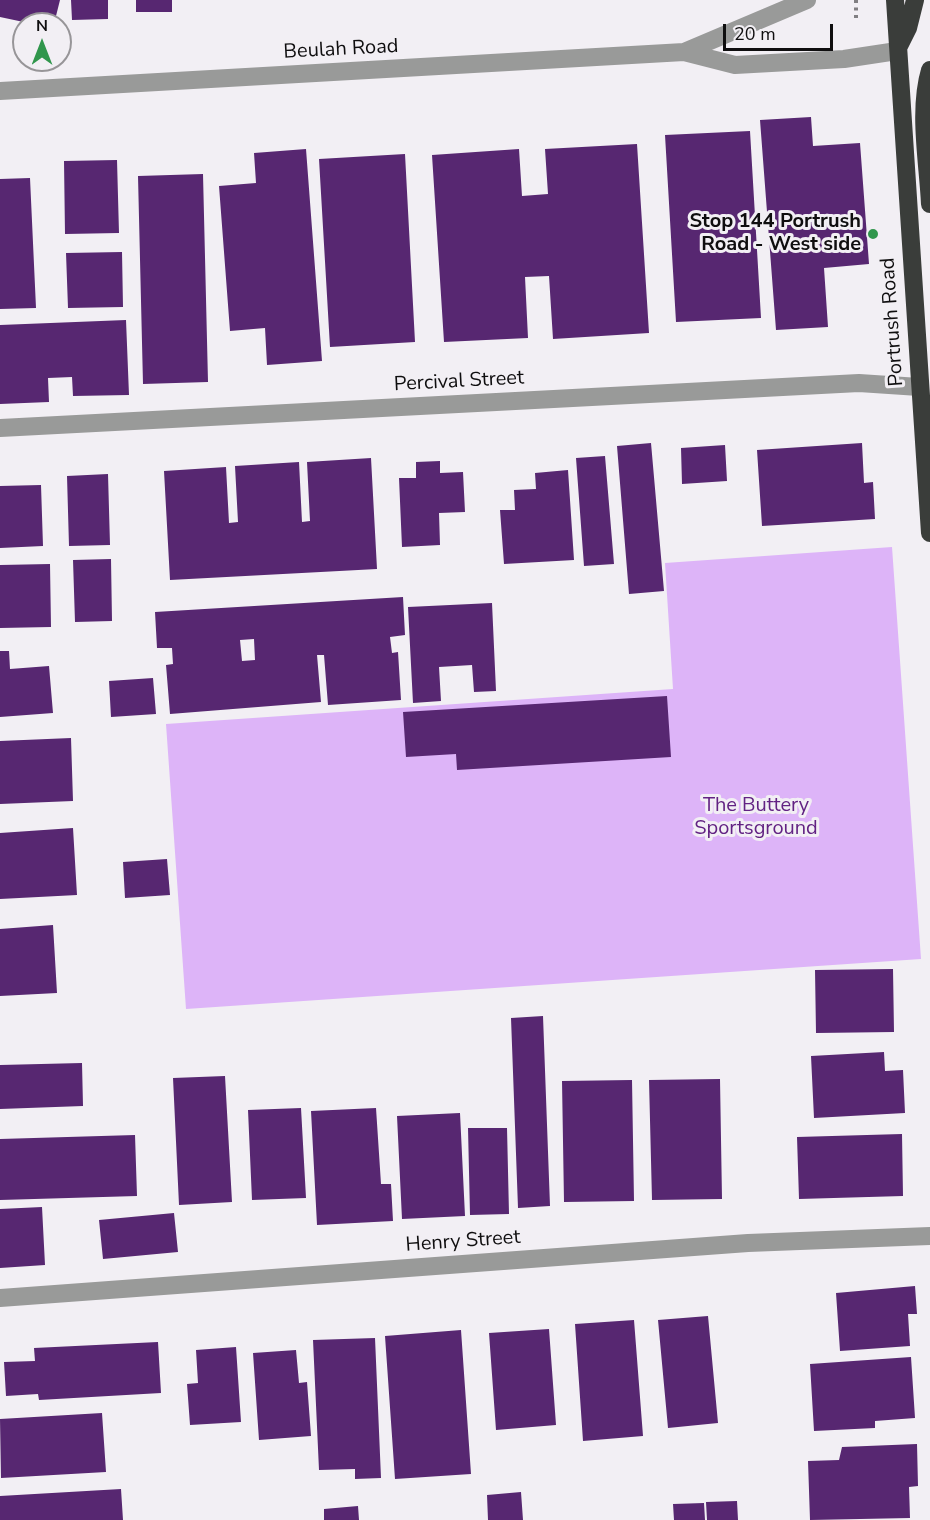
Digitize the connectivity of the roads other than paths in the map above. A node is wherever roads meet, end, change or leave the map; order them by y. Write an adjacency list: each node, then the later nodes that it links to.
1 (807, 0): 5 (street, Beulah Road)
2 (895, 0): 4 (highway, Portrush Road)
3 (915, 0): 4 (highway)
4 (897, 51): 5 (street, Beulah Road); 10 (highway, Portrush Road)
5 (684, 52): 7 (street, Beulah Road)
6 (930, 70): 8 (highway)
7 (0, 92)
8 (930, 204)
9 (930, 338): 10 (highway)
10 (918, 365): 11 (highway, Portrush Road)
11 (919, 387): 12 (street, Percival Street); 13 (highway, Portrush Road)
12 (0, 428)
13 (930, 534)
14 (930, 1236): 15 (street, Henry Street)
15 (0, 1298)

